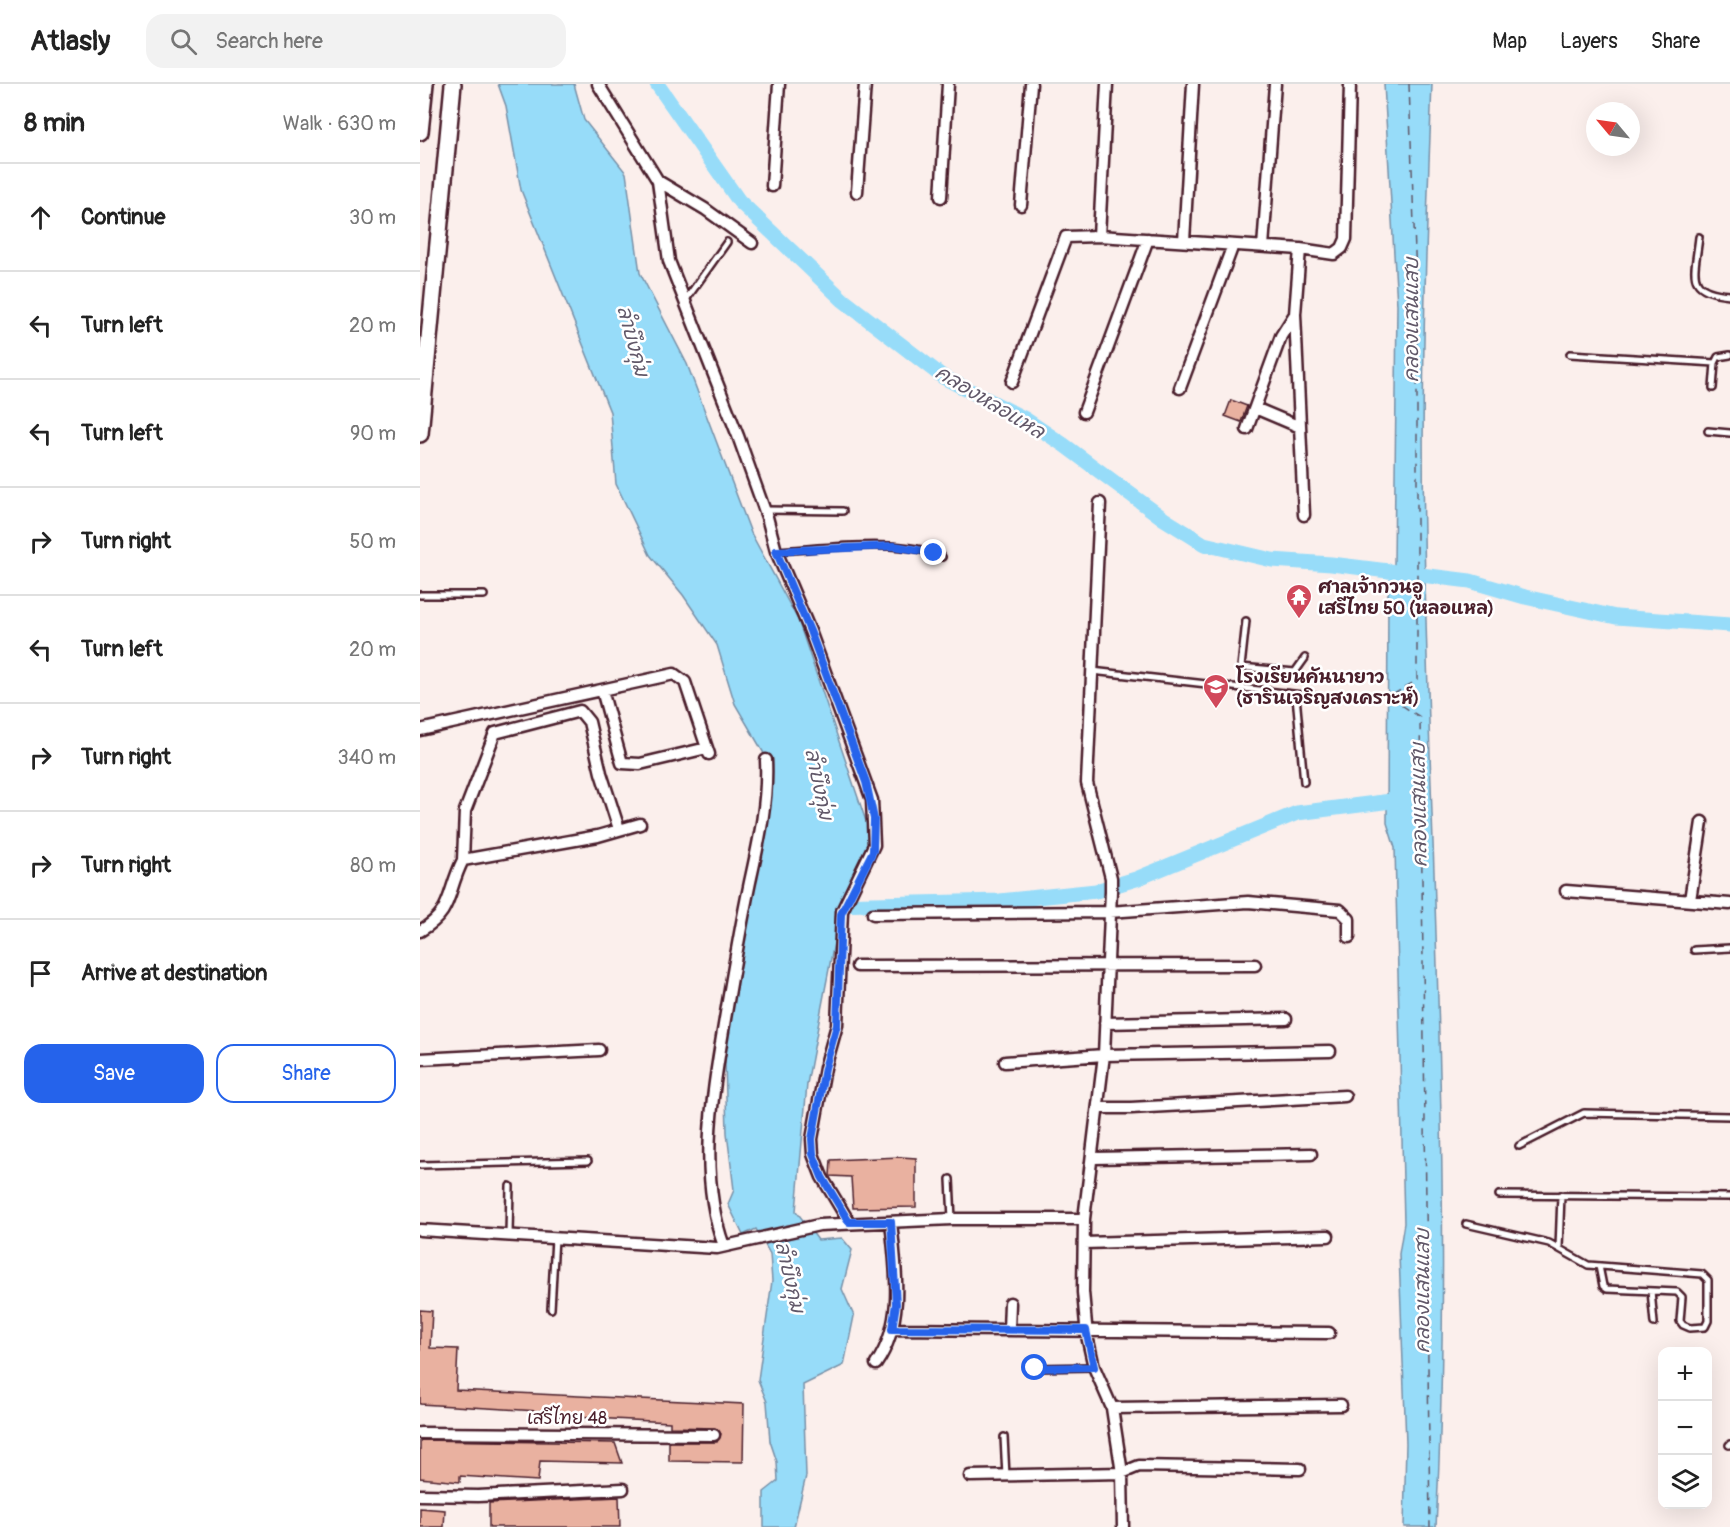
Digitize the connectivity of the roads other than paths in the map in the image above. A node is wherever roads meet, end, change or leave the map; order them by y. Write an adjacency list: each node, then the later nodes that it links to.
1 (425, 84): 12 (main road)
2 (453, 84): 27 (main road)
3 (598, 84): 13 (street)
4 (779, 84): 14 (street)
5 (865, 84): 15 (street)
6 (948, 84): 16 (street)
7 (1031, 84): 17 (street)
8 (1107, 84): 18 (street)
9 (1193, 84): 21 (street)
10 (1275, 84): 25 (street)
11 (1350, 84): 26 (street)
12 (420, 132)
13 (658, 181): 23 (street); 29 (street)
14 (772, 186)
15 (856, 192)
16 (941, 197)
17 (1021, 205)
18 (1099, 236): 20 (street); 34 (street)
19 (1699, 237): 28 (lane)
20 (1148, 239): 21 (street); 38 (street)
21 (1184, 241): 24 (street)
22 (727, 242): 29 (lane)
23 (752, 243)
24 (1233, 245): 25 (street); 35 (street)
25 (1263, 247): 26 (street)
26 (1300, 249): 30 (street)
27 (427, 284): 43 (main road)
28 (1730, 294)
29 (684, 302): 45 (street)
30 (1295, 314): 37 (street); 39 (street)
31 (1570, 354): 33 (lane)
32 (1730, 356): 33 (lane)
33 (1715, 363): 36 (lane)
34 (1012, 382)
35 (1180, 388)
36 (1713, 388)
37 (1255, 408): 39 (street); 40 (street)
38 (1084, 412)
39 (1300, 428): 47 (street)
40 (1247, 429)
41 (1708, 431): 42 (lane)
42 (1730, 433)
43 (420, 434)
44 (1100, 503): 54 (street)
45 (765, 510): 46 (lane); 48 (street)
46 (843, 511)
47 (1304, 515)
48 (776, 551): 49 (lane); 101 (street)
49 (942, 557)
50 (420, 595): 51 (lane)
51 (484, 595)
52 (1246, 621): 53 (lane)
53 (1305, 658)
54 (1091, 671): 56 (lane); 70 (street)
55 (1237, 680): 56 (lane)
56 (1235, 688): 58 (lane)
57 (602, 690): 57 (street); 60 (street)
58 (1296, 696): 59 (lane); 62 (lane)
59 (1320, 697)
60 (420, 730)
61 (766, 760): 109 (street)
62 (1304, 782)
63 (1702, 822): 68 (street)
64 (640, 824): 65 (street)
65 (619, 829): 66 (street); 66 (street)
66 (463, 861): 72 (street)
67 (1566, 891): 68 (street)
68 (1690, 900): 69 (street)
69 (1730, 904)
70 (1109, 912): 71 (street); 73 (street); 76 (street)
71 (873, 914)
72 (420, 931)
73 (1349, 938)
74 (1730, 948): 75 (lane)
75 (1694, 950)
76 (1107, 964): 77 (street); 78 (street); 80 (street)
77 (1255, 965)
78 (857, 966)
79 (1286, 1019): 80 (street)
80 (1105, 1023): 83 (street)
81 (599, 1050): 84 (street)
82 (1330, 1051): 83 (street)
83 (1104, 1056): 85 (street); 87 (street)
84 (420, 1059)
85 (1005, 1062)
86 (1345, 1096): 87 (street)
87 (1098, 1108): 91 (street)
88 (1730, 1116): 89 (lane)
89 (1519, 1146)
90 (1311, 1154): 91 (street)
91 (1094, 1158): 100 (street)
92 (588, 1161): 93 (lane)
93 (420, 1165)
94 (950, 1179): 99 (lane)
95 (510, 1186): 105 (lane)
96 (1499, 1195): 97 (lane)
97 (1561, 1195): 98 (lane); 110 (lane)
98 (1730, 1197)
99 (952, 1219): 100 (street); 102 (street)
100 (1084, 1219): 108 (street)
101 (849, 1222): 102 (street); 109 (street)
102 (891, 1222): 116 (street)
103 (1466, 1224): 110 (lane)
104 (420, 1230): 105 (street)
105 (509, 1235): 107 (street)
106 (1328, 1236): 108 (street)
107 (555, 1238): 109 (street); 114 (lane)
108 (1084, 1243): 118 (street)
109 (726, 1245)
110 (1559, 1248): 111 (lane)
111 (1599, 1266): 112 (lane); 112 (lane)
112 (1651, 1291): 115 (lane)
113 (1010, 1303): 117 (street)
114 (551, 1309)
115 (1654, 1323)
116 (892, 1329): 117 (street); 120 (street)
117 (1009, 1330): 118 (street)
118 (1086, 1330): 119 (street); 121 (street)
119 (1329, 1334)
120 (876, 1364)
121 (1094, 1367): 122 (lane); 124 (street)
122 (1035, 1368)
123 (1341, 1405): 124 (street)
124 (1112, 1407): 129 (street)
125 (420, 1433): 126 (street, เสรีไทย 48)
126 (714, 1435)
127 (1004, 1437): 131 (lane)
128 (1300, 1469): 129 (street)
129 (1122, 1473): 131 (street); 134 (street)
130 (970, 1476): 131 (street)
131 (1006, 1476)
132 (622, 1489): 133 (street)
133 (420, 1495)
134 (1124, 1527)

